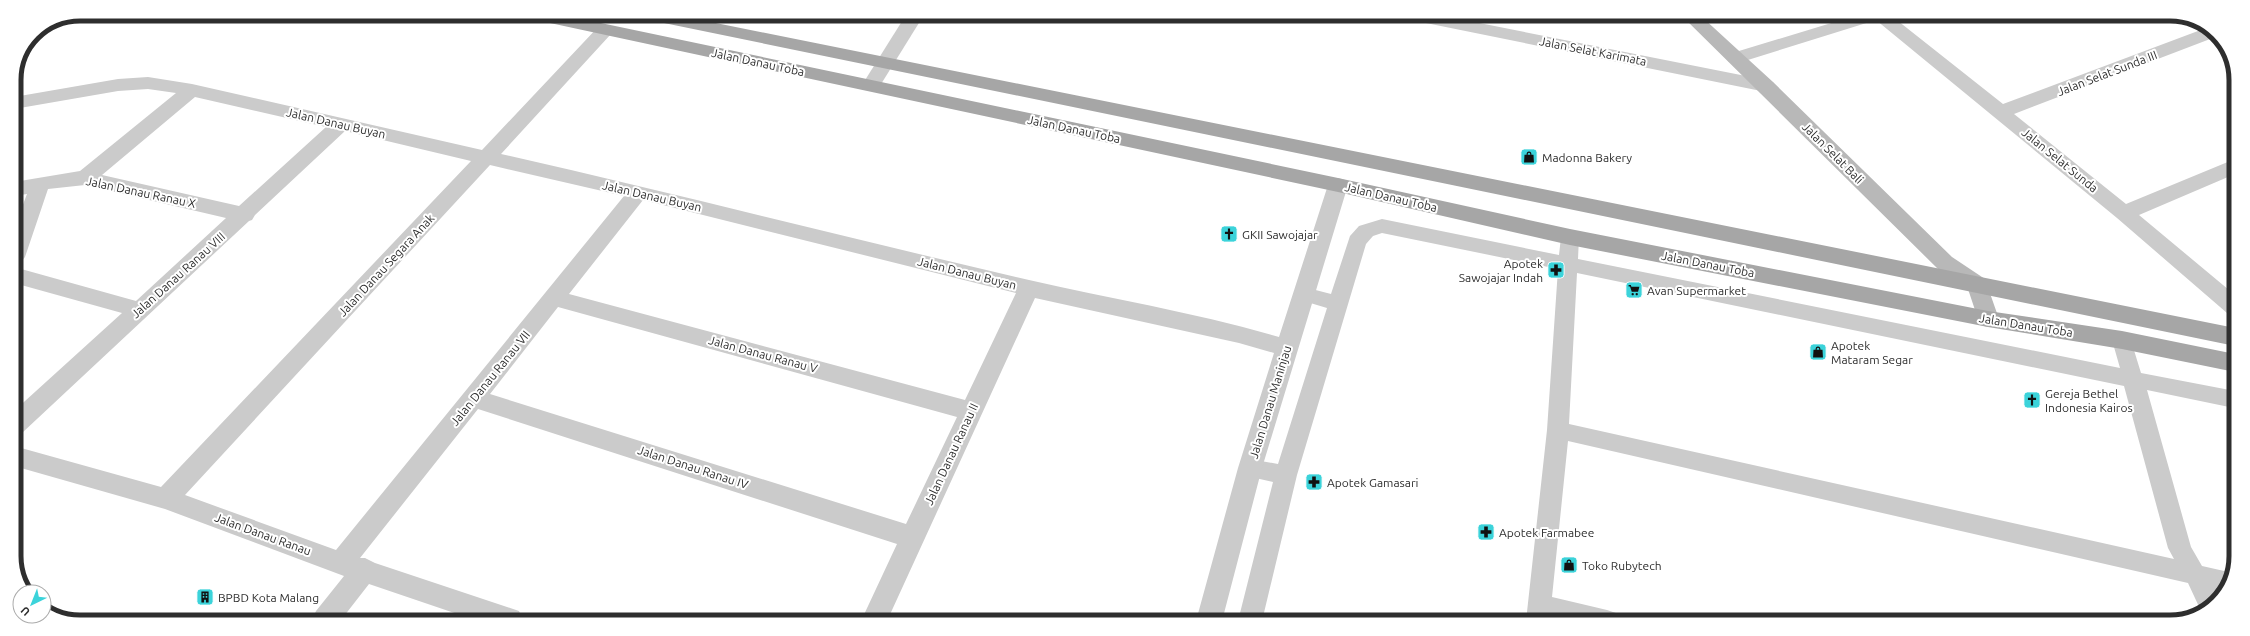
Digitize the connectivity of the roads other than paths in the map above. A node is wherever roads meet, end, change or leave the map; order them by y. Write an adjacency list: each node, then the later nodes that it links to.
1 (564, 21): 9 (main road, Jalan Danau Toba)
2 (679, 21): 13 (main road, Jalan Danau Toba)
3 (910, 21): 13 (street)
4 (1441, 21): 11 (street, Jalan Selat Karimata)
5 (1499, 21): 11 (street)
6 (1696, 21): 12 (street, Jalan Selat Bali)
7 (1856, 21): 12 (street)
8 (1889, 21): 18 (street, Jalan Selat Sunda)
9 (605, 30): 14 (main road, Jalan Danau Toba); 20 (street, Jalan Danau Segara Anak)
10 (2207, 34): 18 (street, Jalan Selat Sunda III)
11 (1511, 35): 15 (street, Jalan Selat Karimata)
12 (1735, 58): 15 (street, Jalan Selat Bali)
13 (884, 63): 14 (street); 33 (main road, Jalan Danau Toba)
14 (871, 85): 24 (main road, Jalan Danau Toba)
15 (1766, 86): 33 (street, Jalan Selat Bali)
16 (192, 90): 17 (street, Jalan Danau Buyan); 19 (street, Jalan Danau Buyan); 22 (street)
17 (21, 102)
18 (2001, 112): 27 (street, Jalan Selat Sunda)
19 (341, 124): 20 (street, Jalan Danau Buyan); 28 (street, Jalan Danau Ranau VIII)
20 (486, 158): 26 (street, Jalan Danau Buyan); 54 (street, Jalan Danau Segara Anak)
21 (2229, 169): 27 (street)
22 (85, 178): 23 (street, Jalan Danau Ranau X); 28 (street, Jalan Danau Ranau X)
23 (40, 185): 25 (street, Jalan Danau Ranau X); 30 (street)
24 (1338, 185): 29 (main road, Jalan Danau Toba); 35 (street, Jalan Danau Maninjau)
25 (21, 189)
26 (638, 192): 34 (street, Jalan Danau Buyan); 36 (street, Jalan Danau Ranau VII)
27 (2124, 213): 37 (street, Jalan Selat Sunda)
28 (245, 215): 39 (street, Jalan Danau Ranau VIII)
29 (1570, 237): 31 (lane); 40 (main road, Jalan Danau Toba)
30 (21, 238)
31 (1568, 263): 38 (lane); 45 (lane); 50 (lane)
32 (21, 277): 39 (street)
33 (1977, 285): 40 (street); 41 (main road, Jalan Danau Toba)
34 (1029, 288): 43 (street, Jalan Danau Buyan); 48 (street, Jalan Danau Ranau II)
35 (1304, 294): 38 (lane); 43 (street, Jalan Danau Maninjau)
36 (554, 298): 46 (street, Jalan Danau Ranau VII); 48 (street, Jalan Danau Ranau V)
37 (2229, 302)
38 (1339, 304): 53 (lane)
39 (139, 310): 49 (street, Jalan Danau Ranau VIII)
40 (1988, 319): 42 (main road, Jalan Danau Toba)
41 (2229, 336)
42 (2122, 340): 44 (main road, Jalan Danau Toba); 45 (lane)
43 (1286, 348): 52 (street, Jalan Danau Maninjau)
44 (2229, 362)
45 (2132, 378): 47 (lane); 57 (lane)
46 (474, 398): 55 (street, Jalan Danau Ranau IV); 56 (street, Jalan Danau Ranau VII)
47 (2229, 399)
48 (971, 410): 55 (street, Jalan Danau Ranau II)
49 (21, 420)
50 (1558, 430): 57 (lane); 60 (lane)
51 (21, 458): 54 (street, Jalan Danau Ranau)
52 (1250, 468): 53 (lane); 64 (street, Jalan Danau Maninjau)
53 (1286, 474): 65 (lane)
54 (166, 499): 56 (street, Jalan Danau Ranau)
55 (911, 537): 63 (street, Jalan Danau Ranau II)
56 (353, 566): 61 (street, Jalan Danau Ranau VII); 62 (street, Jalan Danau Ranau)
57 (2193, 574): 58 (lane); 59 (lane)
58 (2223, 581)
59 (2209, 601)
60 (1539, 613): 66 (lane)
61 (328, 615)
62 (495, 615)
63 (877, 615)
64 (1211, 615)
65 (1251, 615)
66 (1556, 615)

